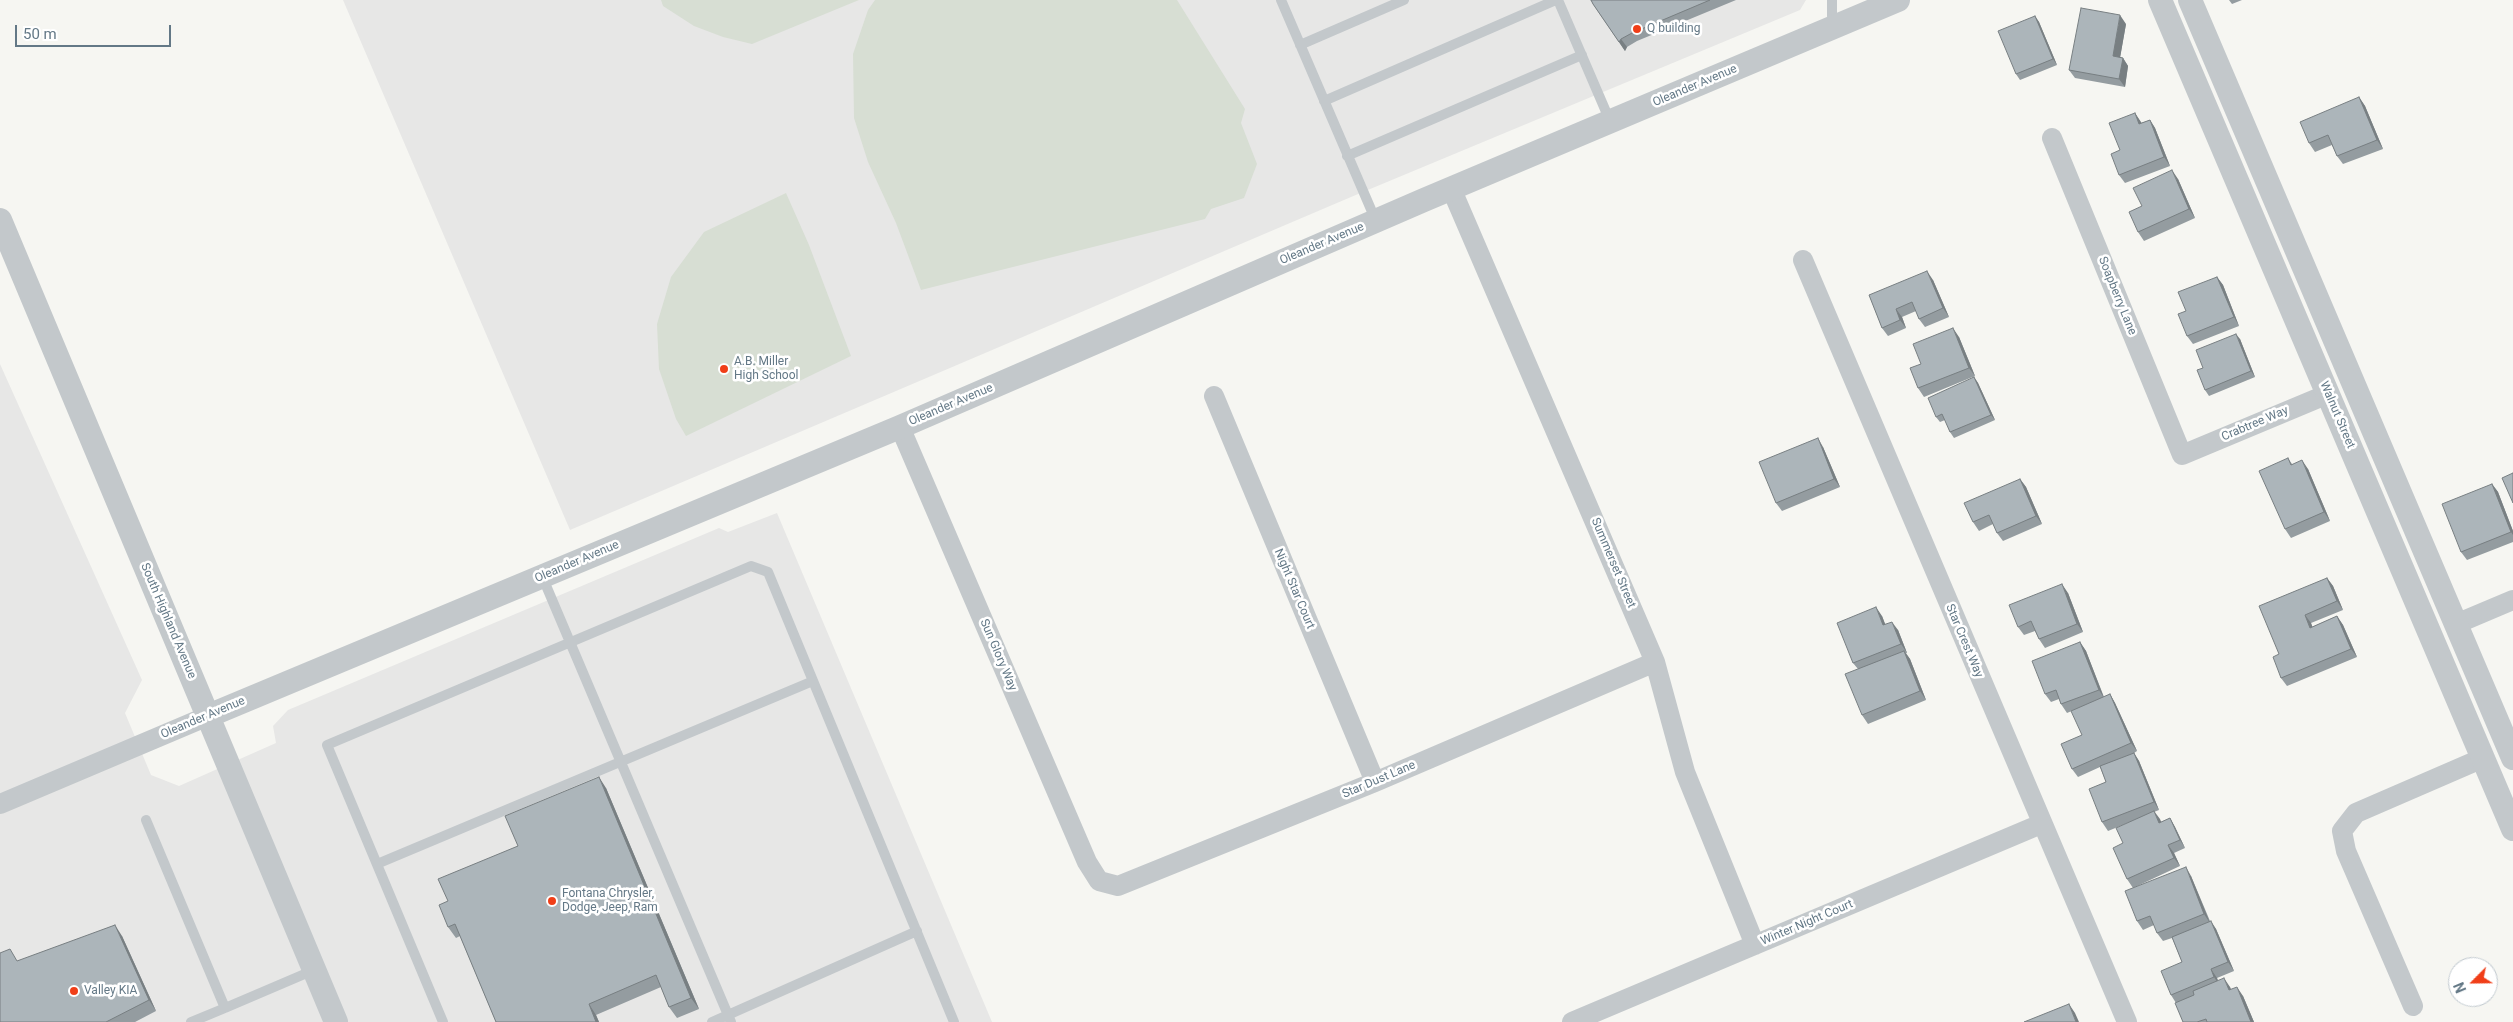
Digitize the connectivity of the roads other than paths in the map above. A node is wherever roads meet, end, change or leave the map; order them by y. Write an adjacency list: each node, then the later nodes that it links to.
1 (1281, 0): 9 (lane)
2 (1404, 0): 9 (lane)
3 (1557, 0): 10 (lane); 11 (lane)
4 (1832, 0): 8 (lane)
5 (1898, 0): 8 (street, Oleander Avenue)
6 (2160, 0): 19 (street, Walnut Street)
7 (2190, 0): 25 (street)
8 (1837, 26): 12 (street, Oleander Avenue)
9 (1300, 45): 11 (lane)
10 (1582, 55): 12 (lane); 14 (lane)
11 (1324, 101): 14 (lane)
12 (1610, 121): 15 (street, Oleander Avenue)
13 (2052, 138): 22 (street, Soapberry Lane)
14 (1348, 156): 17 (lane)
15 (1451, 188): 17 (street, Oleander Avenue); 27 (street, Summerset Street)
16 (0, 220): 29 (street, South Highland Avenue)
17 (1376, 221): 21 (street, Oleander Avenue)
18 (1803, 260): 36 (street, Star Crest Way)
19 (2328, 394): 22 (street, Crabtree Way); 30 (street, Walnut Street)
20 (1214, 396): 33 (street, Night Star Court)
21 (900, 427): 23 (street, Oleander Avenue); 39 (street, Sun Glory Way)
22 (2182, 455)
23 (542, 576): 26 (lane); 29 (street, Oleander Avenue)
24 (2513, 600): 25 (street)
25 (2456, 624): 31 (street)
26 (570, 642): 28 (lane); 32 (lane); 38 (lane)
27 (1655, 662): 33 (street, Star Dust Lane); 41 (street, Summerset Street)
28 (813, 681): 32 (lane); 40 (lane)
29 (208, 716): 34 (street, Oleander Avenue); 42 (street, South Highland Avenue)
30 (2483, 758): 37 (street, Walnut Street); 43 (street)
31 (2513, 758)
32 (621, 762): 38 (lane); 45 (lane)
33 (1375, 782): 39 (street, Star Dust Lane)
34 (0, 804)
35 (146, 820): 44 (lane)
36 (2041, 824): 41 (street, Winter Night Court); 52 (street, Star Crest Way)
37 (2513, 829)
38 (376, 864): 48 (lane)
39 (1100, 881)
40 (917, 931): 45 (lane); 50 (lane)
41 (1756, 945): 51 (street, Winter Night Court)
42 (314, 970): 44 (lane); 47 (street, South Highland Avenue)
43 (2413, 1006)
44 (225, 1008): 46 (lane)
45 (729, 1019): 49 (lane)
46 (191, 1022)
47 (336, 1022)
48 (443, 1022)
49 (712, 1022)
50 (954, 1022)
51 (1572, 1022)
52 (2127, 1022)

